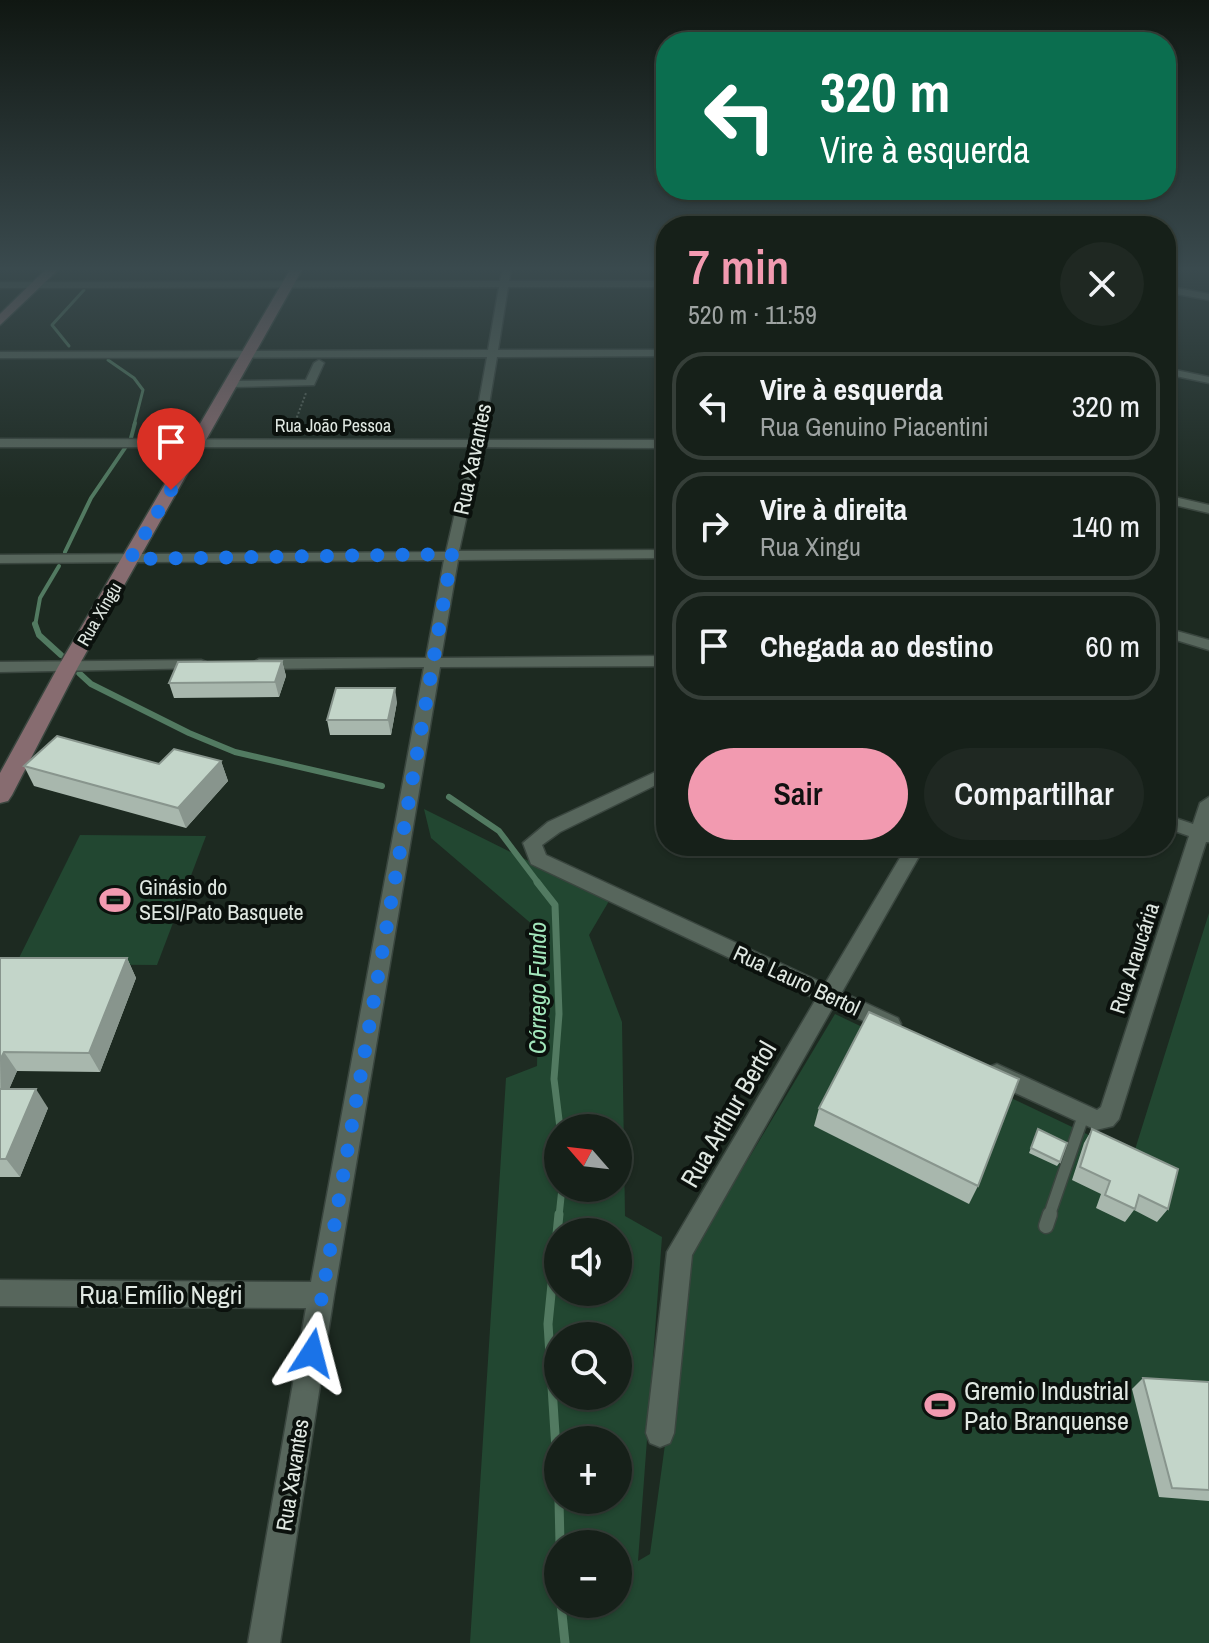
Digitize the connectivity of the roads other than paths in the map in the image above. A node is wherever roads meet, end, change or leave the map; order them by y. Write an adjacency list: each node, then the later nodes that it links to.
1 (255, 345): 6 (street, Rua Xingu)
2 (495, 345): 4 (street, Rua Xavantes)
3 (656, 353): 4 (street)
4 (493, 354): 6 (street); 13 (street, Rua Xavantes)
5 (0, 355): 6 (street)
6 (249, 355): 10 (street, Rua Xingu)
7 (319, 363): 10 (street)
8 (1176, 373): 9 (street)
9 (1209, 380)
10 (233, 384): 12 (street, Rua Xingu)
11 (0, 443): 12 (street, Rua João Pessoa)
12 (198, 443): 13 (street, Rua João Pessoa); 20 (street, Rua Xingu)
13 (477, 443): 14 (street, Rua João Pessoa); 17 (street, Rua Xavantes)
14 (656, 444)
15 (1176, 501): 16 (street)
16 (1209, 509)
17 (452, 554): 18 (street); 20 (street); 24 (street, Rua Xavantes)
18 (656, 554)
19 (0, 559): 20 (street)
20 (130, 559): 28 (street, Rua Xingu)
21 (1176, 635): 22 (street)
22 (1209, 645)
23 (656, 661): 24 (street)
24 (433, 662): 25 (street); 41 (street, Rua Xavantes)
25 (243, 664)
26 (211, 665): 28 (street)
27 (0, 667): 28 (street)
28 (68, 667): 30 (street, Rua Xingu)
29 (656, 778): 35 (street, Rua Lauro Bertol)
30 (0, 795)
31 (1209, 803): 33 (street, Rua Araucária)
32 (1176, 825): 33 (street)
33 (1204, 835): 38 (street, Rua Araucária)
34 (910, 856): 35 (street, Rua Arthur Bertol)
35 (829, 995): 36 (street, Rua Lauro Bertol); 42 (street, Rua Arthur Bertol)
36 (914, 1035)
37 (971, 1062): 38 (street)
38 (1090, 1117): 39 (lane)
39 (1046, 1226)
40 (0, 1293): 41 (street, Rua Emílio Negri)
41 (321, 1295): 43 (street, Rua Xavantes)
42 (660, 1433)
43 (264, 1643)

